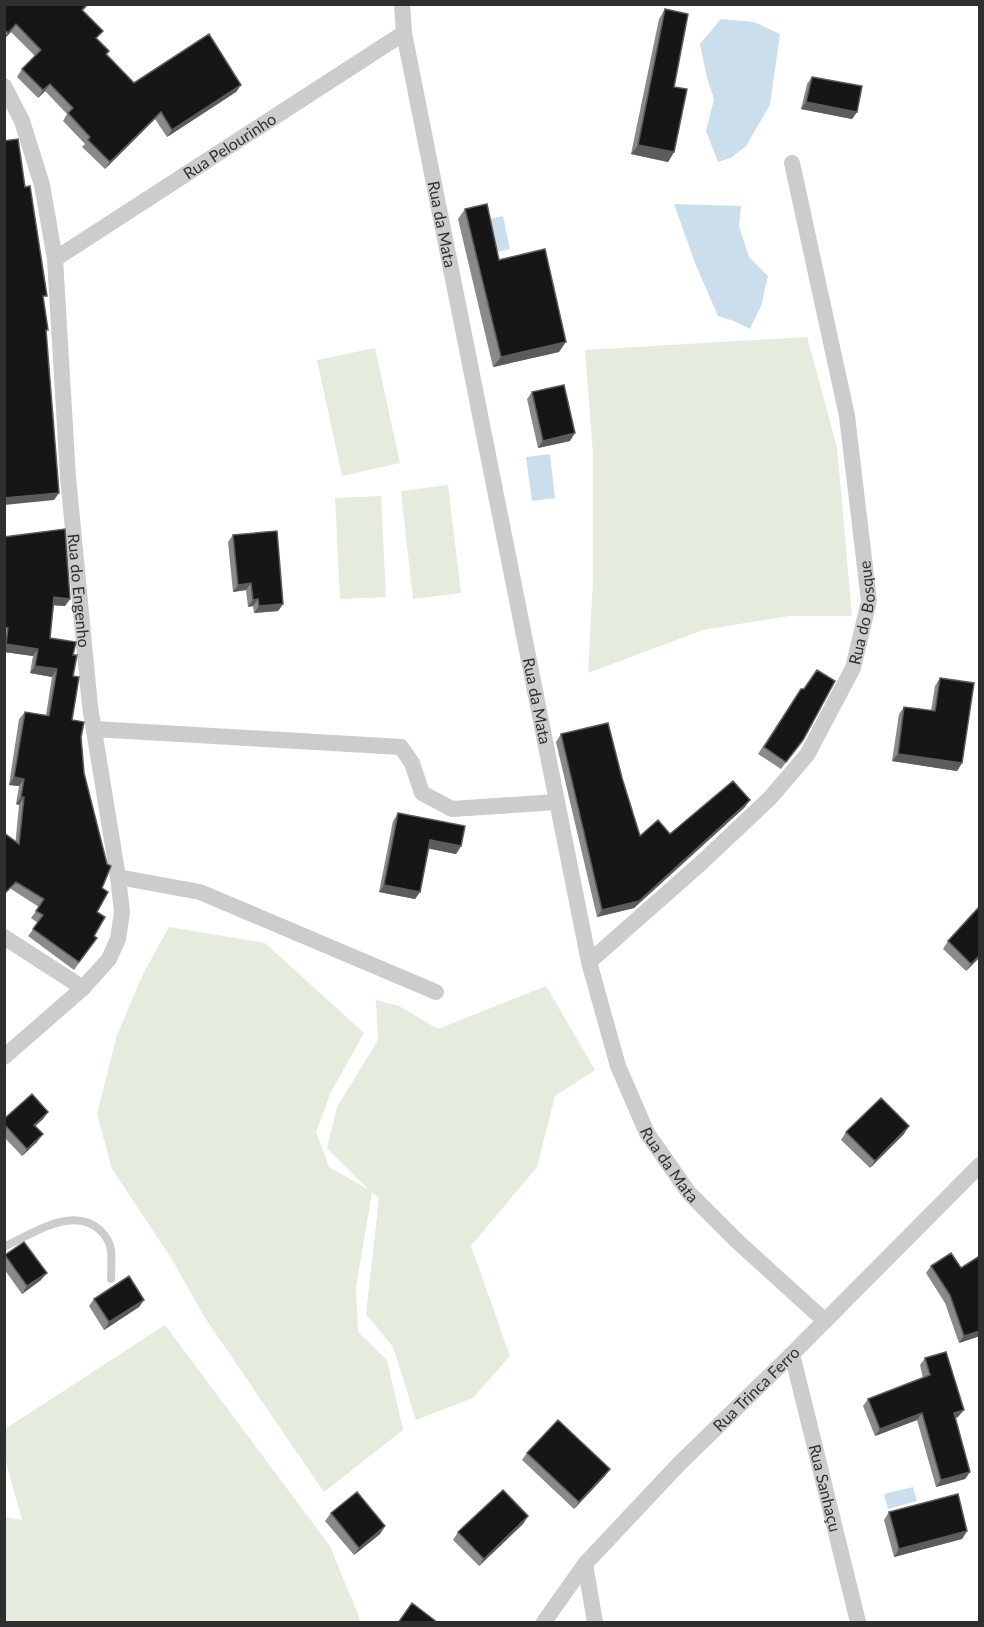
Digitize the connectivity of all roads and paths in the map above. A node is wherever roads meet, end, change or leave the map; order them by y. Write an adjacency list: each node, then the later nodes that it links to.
1 (402, 4): 2 (street, Rua da Mata)
2 (404, 33): 5 (street, Rua Pelourinho); 7 (street, Rua da Mata)
3 (4, 86): 5 (street, Rua do Engenho)
4 (792, 163): 10 (street, Rua do Bosque)
5 (55, 259): 6 (street, Rua do Engenho)
6 (94, 729): 7 (street); 8 (street, Rua do Engenho)
7 (557, 802): 10 (street, Rua da Mata)
8 (118, 877): 11 (street, Rua do Engenho); 12 (street)
9 (4, 937): 11 (street)
10 (589, 962): 17 (street, Rua da Mata)
11 (83, 988): 13 (street, Rua do Engenho)
12 (436, 992)
13 (4, 1057)
14 (980, 1165): 17 (street, Rua Trinca Ferro)
15 (4, 1247): 16 (lane)
16 (111, 1279)
17 (825, 1322): 18 (street, Rua Trinca Ferro)
18 (792, 1353): 19 (street, Rua Trinca Ferro); 22 (street, Rua Sanhaçu)
19 (585, 1564): 20 (street, Rua Trinca Ferro); 21 (street)
20 (544, 1623)
21 (595, 1623)
22 (858, 1623)

